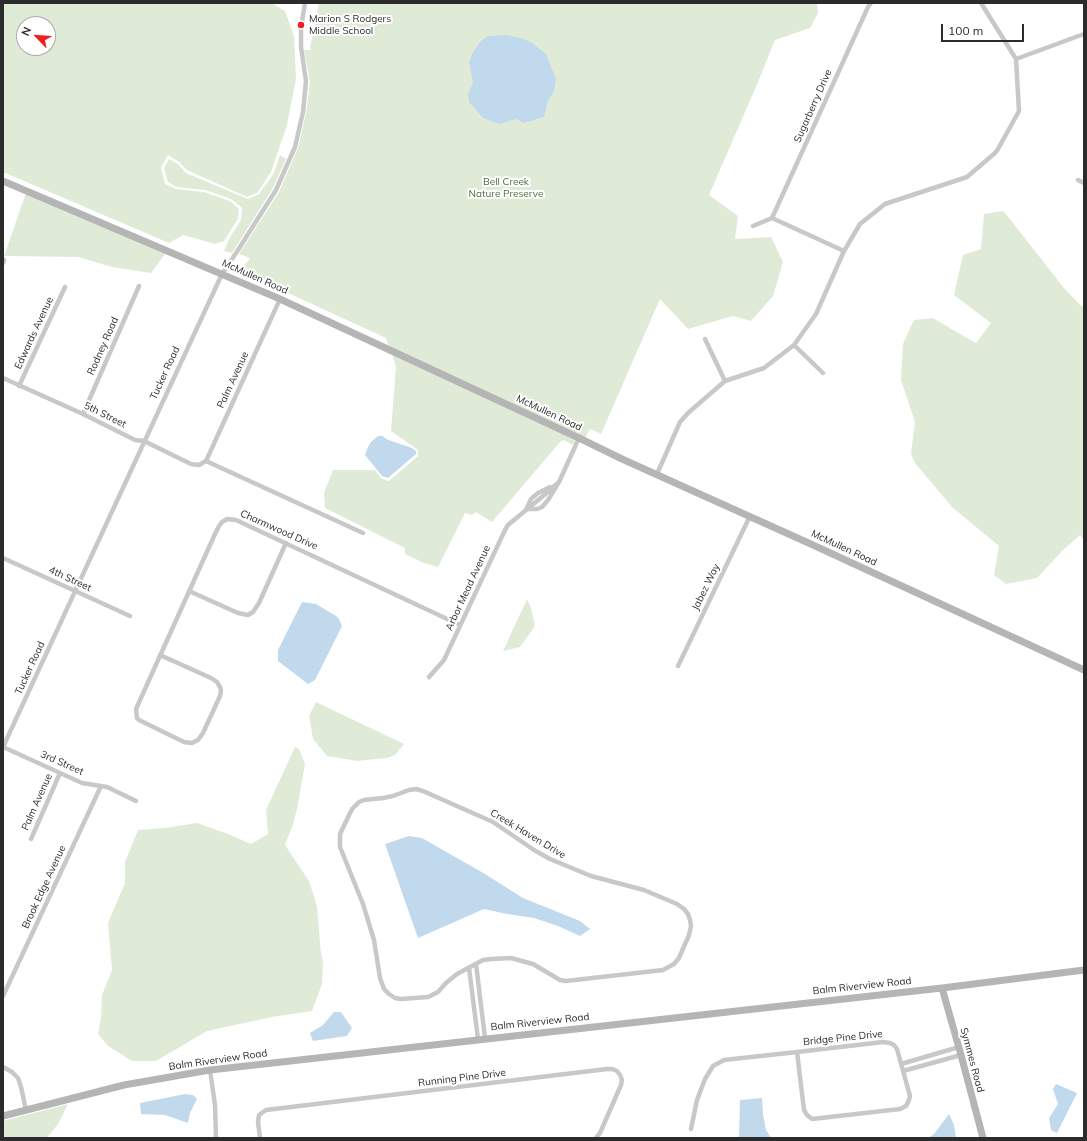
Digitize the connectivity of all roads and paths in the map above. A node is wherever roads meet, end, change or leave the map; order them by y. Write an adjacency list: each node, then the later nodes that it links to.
1 (305, 3): 12 (street, Tucker Road)
2 (871, 3): 9 (street, Sugarberry Drive)
3 (981, 3): 5 (street)
4 (1084, 34): 5 (street)
5 (1016, 59): 11 (street)
6 (1078, 180): 8 (street)
7 (3, 181): 12 (street, McMullen Road)
8 (1084, 183)
9 (772, 218): 10 (street); 11 (street)
10 (753, 226)
11 (844, 251): 17 (street)
12 (222, 274): 15 (street, McMullen Road); 24 (street, Tucker Road)
13 (139, 286): 22 (street, Rodney Road)
14 (65, 287): 21 (street, Edwards Avenue)
15 (280, 299): 23 (street, McMullen Road); 25 (street, Palm Avenue)
16 (705, 339): 20 (street)
17 (794, 345): 18 (street); 20 (street)
18 (823, 372)
19 (3, 378): 21 (street, 5th Street)
20 (725, 381): 26 (street)
21 (20, 386): 22 (street, 5th Street)
22 (83, 414): 24 (street, 5th Street)
23 (579, 438): 26 (street, McMullen Road); 27 (street, Arbor Mead Avenue)
24 (144, 441): 25 (street, 5th Street); 33 (street, Tucker Road)
25 (206, 461): 30 (street)
26 (657, 474): 29 (street, McMullen Road)
27 (558, 482): 28 (street, Arbor Mead Avenue); 28 (street, Arbor Mead Avenue)
28 (526, 509): 36 (street, Arbor Mead Avenue)
29 (750, 516): 38 (street, Jabez Way); 39 (street, McMullen Road)
30 (362, 533)
31 (286, 543): 34 (street); 34 (street, Charmwood Drive); 36 (street, Charmwood Drive)
32 (3, 558): 33 (street, 4th Street)
33 (75, 591): 35 (street, 4th Street); 41 (street, Tucker Road)
34 (189, 591): 37 (street, Charmwood Drive)
35 (130, 616)
36 (460, 625): 40 (street, Arbor Mead Avenue)
37 (160, 655): 37 (street, Charmwood Drive)
38 (678, 666)
39 (1084, 670)
40 (429, 677)
41 (3, 747): 42 (street, 3rd Street)
42 (60, 773): 43 (street, 3rd Street); 45 (street, Palm Avenue)
43 (100, 786): 44 (street, 3rd Street); 50 (street, Brook Edge Avenue)
44 (136, 801)
45 (31, 839)
46 (476, 964): 47 (street, Creek Haven Drive); 47 (street, Creek Haven Drive); 51 (street)
47 (469, 968): 51 (street)
48 (1084, 970): 49 (street, Balm Riverview Road)
49 (942, 988): 51 (street, Balm Riverview Road); 52 (street, Symmes Road)
50 (3, 996)
51 (481, 1039): 57 (street, Balm Riverview Road)
52 (959, 1047): 54 (street, Symmes Road); 55 (street)
53 (797, 1052): 55 (street, Bridge Pine Drive); 58 (street, Bridge Pine Drive); 61 (street, Bridge Pine Drive)
54 (961, 1055): 58 (street); 65 (street, Symmes Road)
55 (901, 1064): 58 (street, Bridge Pine Drive)
56 (3, 1067): 59 (street)
57 (210, 1070): 59 (street, Balm Riverview Road); 62 (street)
58 (903, 1071)
59 (26, 1110): 60 (street, Balm Riverview Road)
60 (3, 1116)
61 (691, 1129)
62 (216, 1138)
63 (260, 1138): 64 (street, Running Pine Drive)
64 (596, 1138)
65 (982, 1138)

